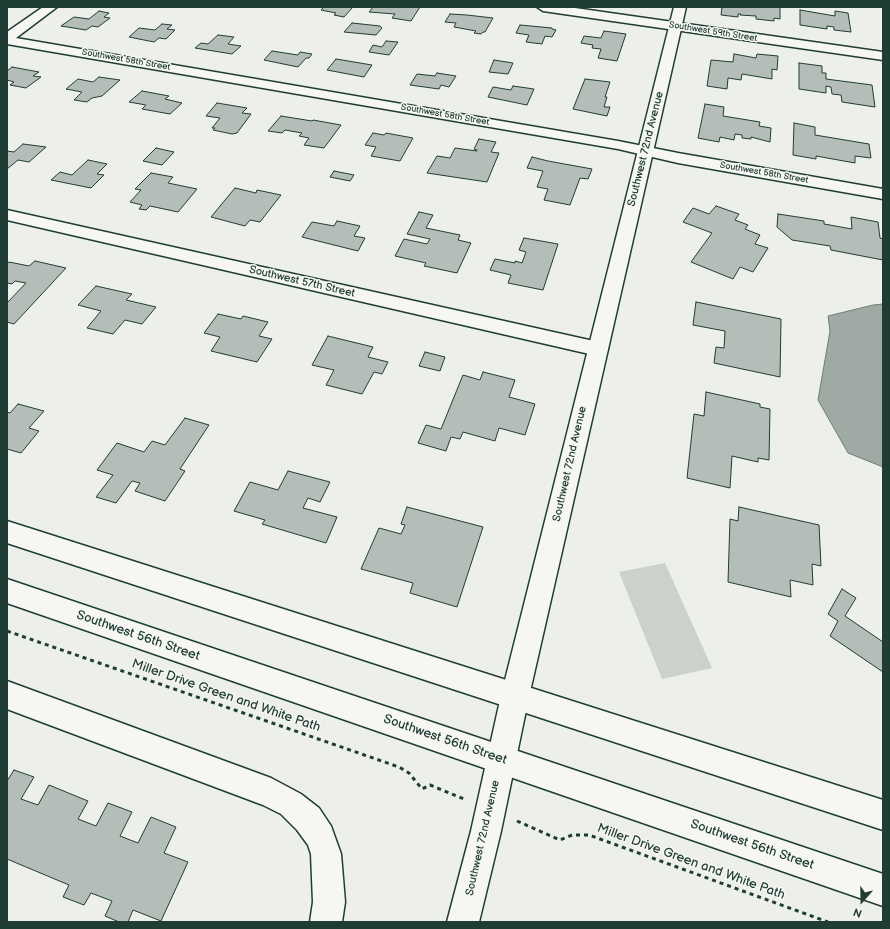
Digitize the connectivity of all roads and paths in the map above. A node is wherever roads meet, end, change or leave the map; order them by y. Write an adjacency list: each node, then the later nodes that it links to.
1 (51, 7): 5 (street)
2 (543, 7): 4 (street, Southwest 59th Street)
3 (680, 7): 4 (street, Southwest 72nd Avenue)
4 (676, 26): 6 (street, Southwest 59th Street); 7 (street, Southwest 72nd Avenue)
5 (7, 39): 7 (street, Southwest 58th Street)
6 (883, 56)
7 (646, 152): 8 (street, Southwest 58th Street); 10 (street, Southwest 72nd Avenue)
8 (883, 194)
9 (7, 215): 10 (street, Southwest 57th Street)
10 (598, 349): 15 (street, Southwest 72nd Avenue)
11 (7, 532): 15 (street)
12 (7, 591): 16 (street, Southwest 56th Street)
13 (7, 631): 17 (path, Miller Drive Green and White Path)
14 (7, 695): 21 (street)
15 (515, 696): 16 (street, Southwest 72nd Avenue); 18 (street)
16 (501, 759): 20 (street, Southwest 56th Street); 22 (street, Southwest 72nd Avenue)
17 (430, 785)
18 (883, 815)
19 (546, 834): 23 (path, Miller Drive Green and White Path)
20 (883, 890)
21 (326, 922)
22 (463, 922)
23 (828, 922)

